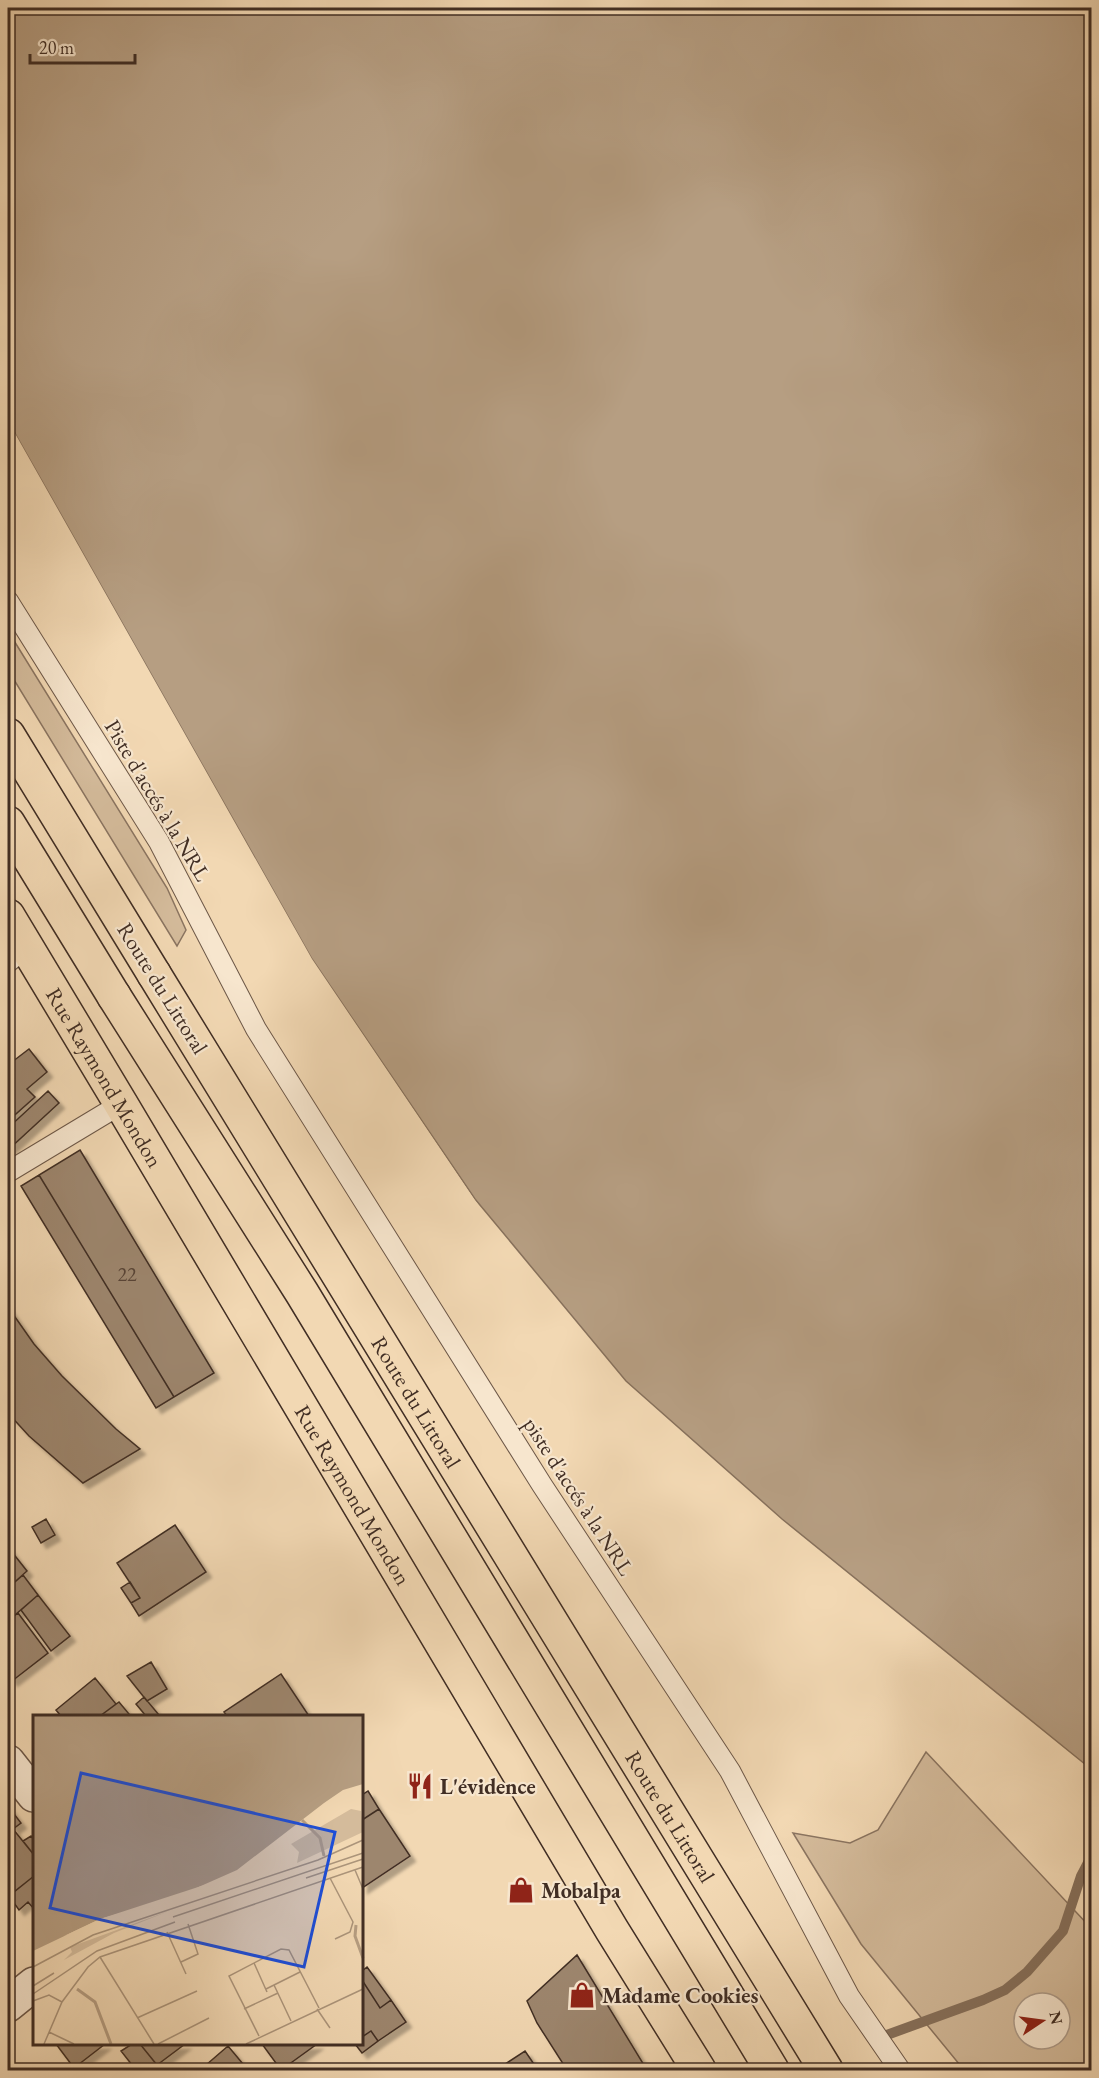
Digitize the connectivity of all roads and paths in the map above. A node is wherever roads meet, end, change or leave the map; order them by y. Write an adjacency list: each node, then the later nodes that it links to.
1 (8, 601): 6 (lane, Piste d'accés à la NRL)
2 (8, 735): 15 (main road, Route du Littoral)
3 (8, 823): 14 (main road, Route du Littoral)
4 (8, 916): 5 (main road, Rue Raymond Mondon)
5 (17, 955): 7 (main road, Rue Raymond Mondon)
6 (256, 1029): 16 (lane, piste d'accés à la NRL)
7 (122, 1104): 8 (lane); 13 (main road, Rue Raymond Mondon)
8 (8, 1173)
9 (8, 1762): 10 (street)
10 (33, 1794)
11 (33, 1985): 12 (street)
12 (8, 2006)
13 (699, 2070)
14 (772, 2070)
15 (826, 2070)
16 (900, 2070)

